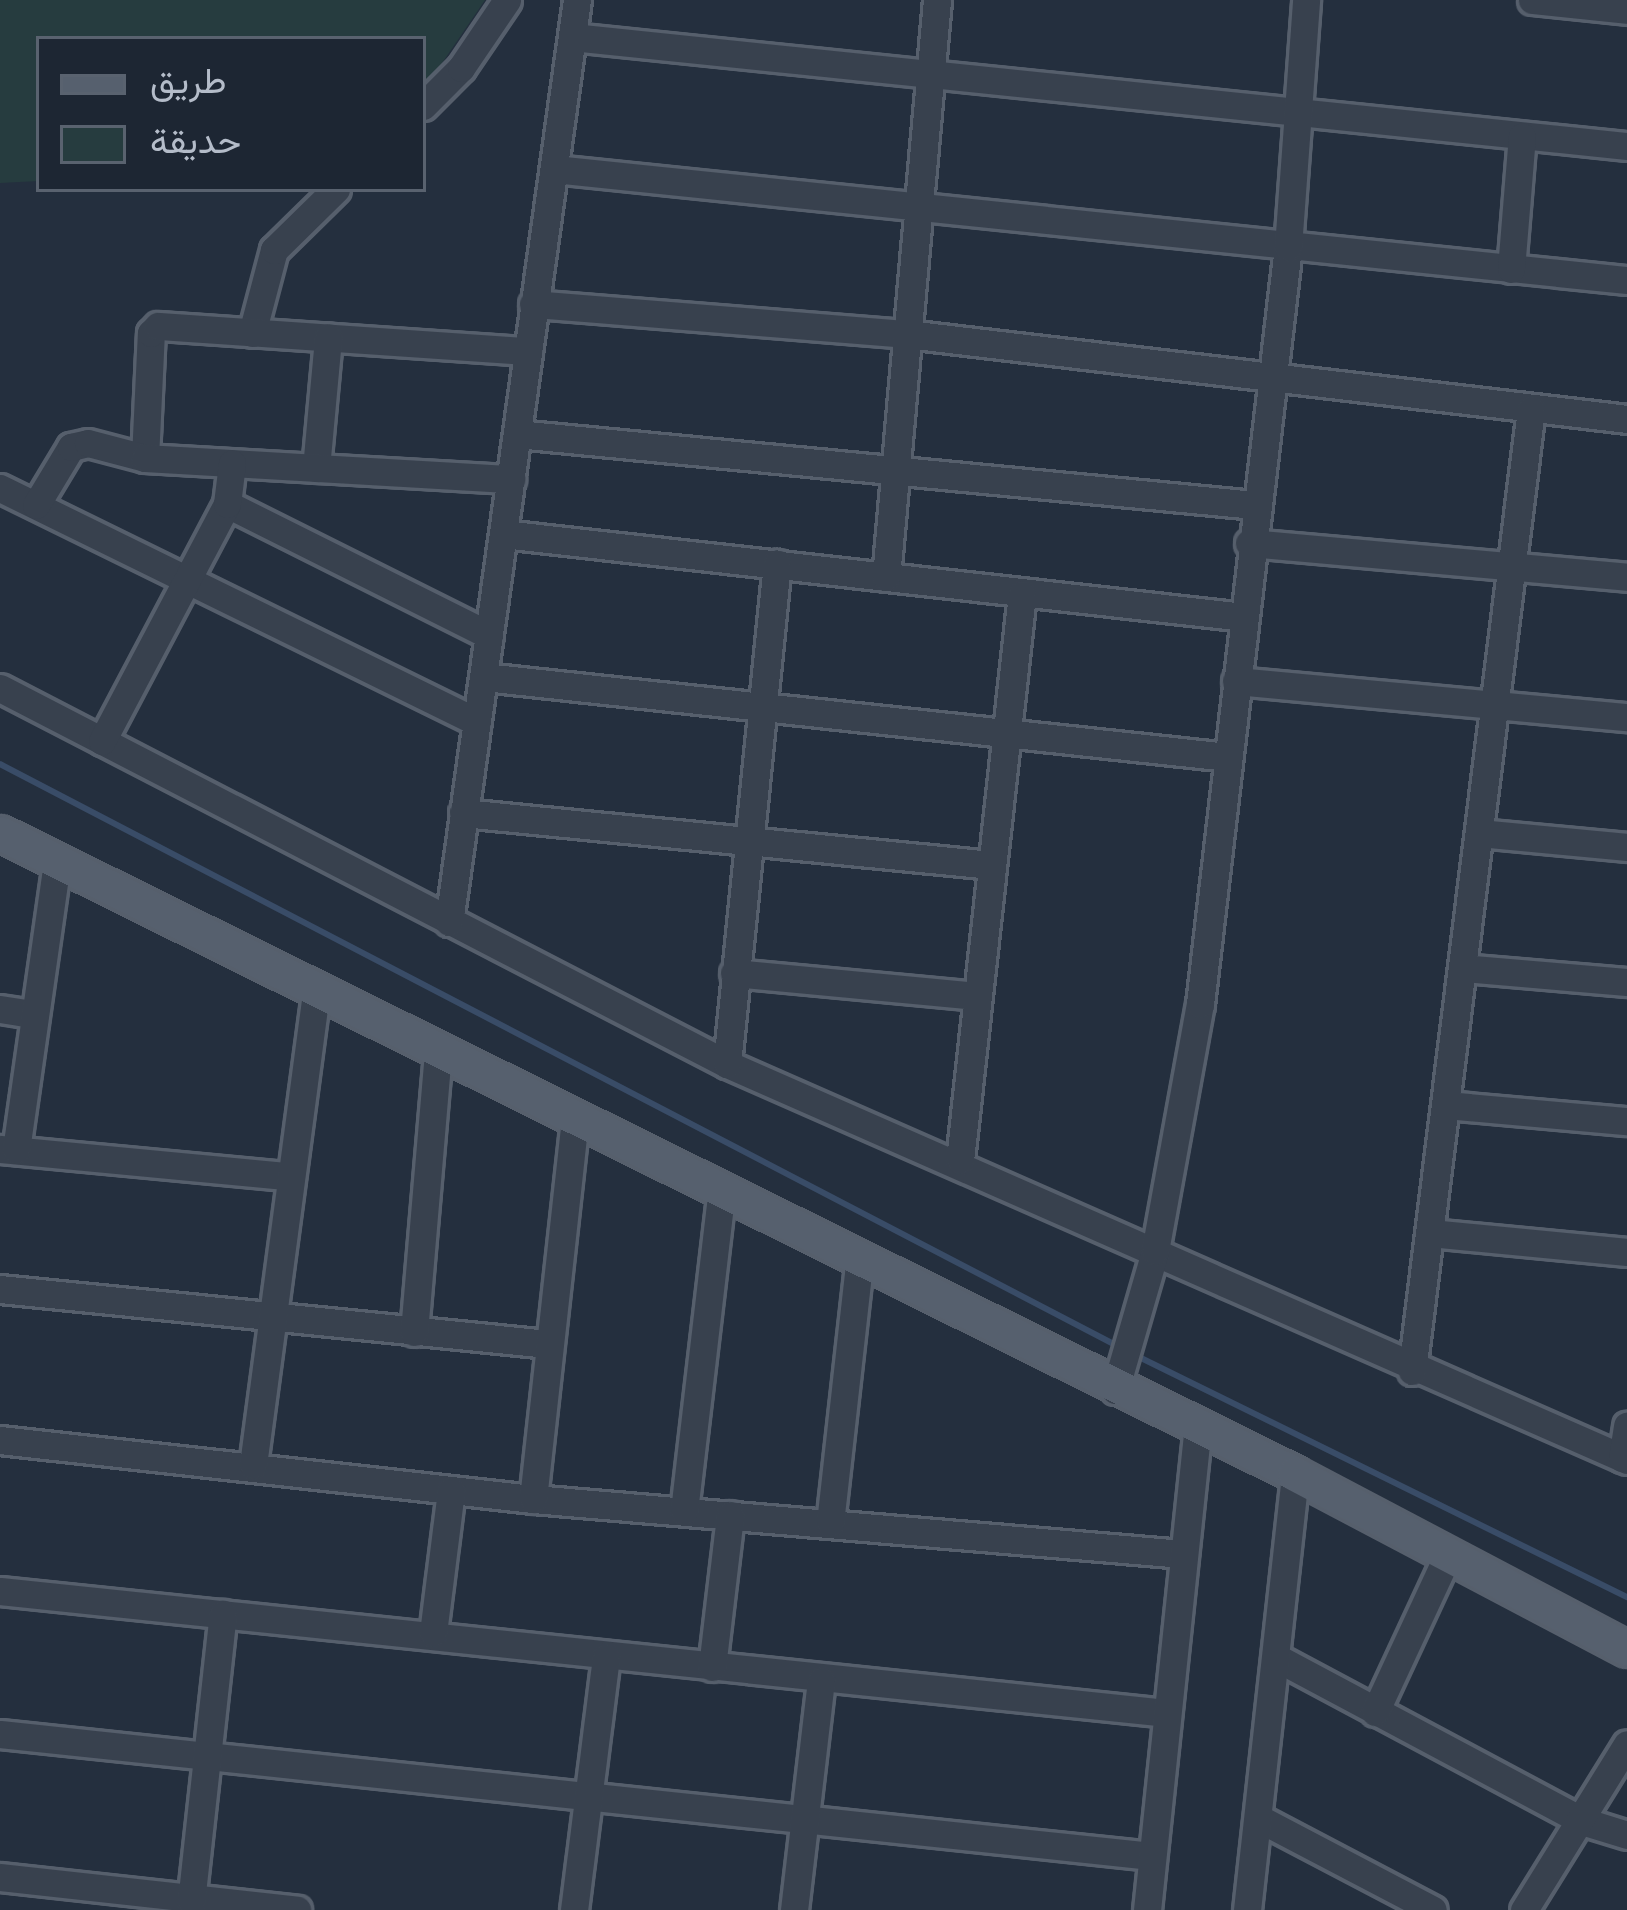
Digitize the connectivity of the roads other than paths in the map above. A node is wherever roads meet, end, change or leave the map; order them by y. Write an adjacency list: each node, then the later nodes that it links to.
1 (507, 0): 9 (street)
2 (577, 0): 7 (street)
3 (937, 0): 8 (street)
4 (1306, 0): 10 (street)
5 (1532, 0): 6 (street)
6 (1627, 10)
7 (572, 37): 8 (street); 13 (street)
8 (930, 72): 10 (street); 15 (street)
9 (426, 103)
10 (1300, 113): 11 (street); 16 (street)
11 (1522, 136): 12 (street); 17 (street)
12 (1627, 146)
13 (554, 169): 15 (street); 19 (street)
14 (333, 192): 20 (street)
15 (916, 202): 16 (street); 21 (street)
16 (1288, 247): 17 (street); 24 (street)
17 (1511, 269): 18 (street)
18 (1627, 280)
19 (533, 304): 21 (street); 23 (street)
20 (252, 333): 22 (street); 28 (street)
21 (907, 334): 24 (street); 31 (street)
22 (328, 338): 23 (street); 30 (street)
23 (528, 351): 27 (street)
24 (1273, 377): 25 (street); 35 (street)
25 (1531, 410): 26 (street); 40 (street)
26 (1627, 418)
27 (517, 434): 31 (street); 32 (street)
28 (145, 458): 29 (street); 36 (street)
29 (232, 463): 30 (street); 34 (street)
30 (316, 468): 32 (street)
31 (897, 473): 35 (street); 41 (street)
32 (511, 479): 37 (street)
33 (0, 488): 36 (street)
34 (227, 504): 43 (street); 46 (street)
35 (1255, 505): 38 (street)
36 (36, 506): 43 (street)
37 (503, 534): 39 (street); 46 (street)
38 (1250, 543): 40 (street); 45 (street)
39 (777, 563): 41 (street); 50 (street)
40 (1512, 563): 42 (street); 51 (street)
41 (886, 577): 44 (street)
42 (1627, 577)
43 (185, 579): 53 (street); 55 (street)
44 (1022, 594): 45 (street); 54 (street)
45 (1244, 616): 48 (street)
46 (489, 635): 47 (street)
47 (484, 677): 50 (street); 53 (street)
48 (1236, 681): 51 (street); 56 (street)
49 (0, 688): 55 (street)
50 (763, 706): 54 (street); 60 (street)
51 (1495, 706): 52 (street); 59 (street)
52 (1627, 717)
53 (477, 722): 57 (street)
54 (1007, 734): 56 (street); 63 (street)
55 (102, 742): 64 (street)
56 (1228, 757): 82 (street)
57 (464, 812): 60 (street); 64 (street)
58 (0, 832): 62 (main road)
59 (1479, 833): 61 (street); 65 (street)
60 (748, 846): 63 (street); 66 (street)
61 (1627, 848)
62 (57, 862): 68 (main road); 71 (street)
63 (992, 866): 69 (street)
64 (449, 922): 73 (street)
65 (1462, 968): 67 (street); 74 (street)
66 (734, 973): 69 (street); 73 (street)
67 (1627, 982)
68 (316, 992): 72 (main road); 79 (street)
69 (977, 996): 78 (street)
70 (0, 1009): 71 (street)
71 (33, 1014): 77 (street)
72 (438, 1054): 76 (main road); 87 (street)
73 (727, 1064): 78 (street)
74 (1446, 1105): 75 (street); 81 (street)
75 (1627, 1120)
76 (575, 1121): 80 (main road); 88 (street)
77 (8, 1149): 79 (street)
78 (960, 1160): 82 (street)
79 (288, 1176): 86 (street)
80 (721, 1195): 84 (main road); 99 (street)
81 (1430, 1233): 83 (street); 89 (street)
82 (1155, 1251): 89 (street); 90 (street)
83 (1627, 1252)
84 (859, 1265): 90 (main road); 101 (street)
85 (0, 1289): 86 (street)
86 (268, 1317): 87 (street); 95 (street)
87 (414, 1332): 88 (street)
88 (548, 1344): 98 (street)
89 (1412, 1371): 94 (street)
90 (1115, 1390): 92 (main road)
91 (1627, 1425): 94 (street)
92 (1197, 1431): 96 (main road); 102 (street)
93 (0, 1440): 95 (street)
94 (1625, 1459)
95 (253, 1465): 97 (street)
96 (1294, 1474): 103 (main road); 109 (street)
97 (451, 1490): 98 (street); 106 (street)
98 (533, 1499): 99 (street)
99 (684, 1511): 100 (street)
100 (730, 1515): 101 (street); 110 (street)
101 (830, 1523): 102 (street)
102 (1183, 1554): 113 (street)
103 (1446, 1559): 107 (main road); 112 (street)
104 (0, 1592): 105 (street)
105 (223, 1614): 106 (street); 116 (street)
106 (433, 1633): 108 (street)
107 (1627, 1649)
108 (606, 1657): 110 (street); 117 (street)
109 (1279, 1658): 112 (street); 119 (street)
110 (712, 1667): 111 (street)
111 (821, 1681): 113 (street); 118 (street)
112 (1375, 1712): 120 (street)
113 (1166, 1713): 122 (street)
114 (0, 1734): 116 (street)
115 (1627, 1744): 120 (street)
116 (208, 1752): 117 (street); 125 (street)
117 (592, 1799): 118 (street); 127 (street)
118 (805, 1819): 122 (street); 128 (street)
119 (1260, 1819): 130 (street); 131 (street)
120 (1582, 1821): 121 (street); 132 (street)
121 (1627, 1835)
122 (1152, 1856): 129 (street)
123 (0, 1876): 124 (street)
124 (119, 1901): 125 (street)
125 (191, 1902): 126 (street)
126 (297, 1910)
127 (574, 1910)
128 (794, 1910)
129 (1147, 1910)
130 (1247, 1910)
131 (1433, 1910)
132 (1524, 1910)

